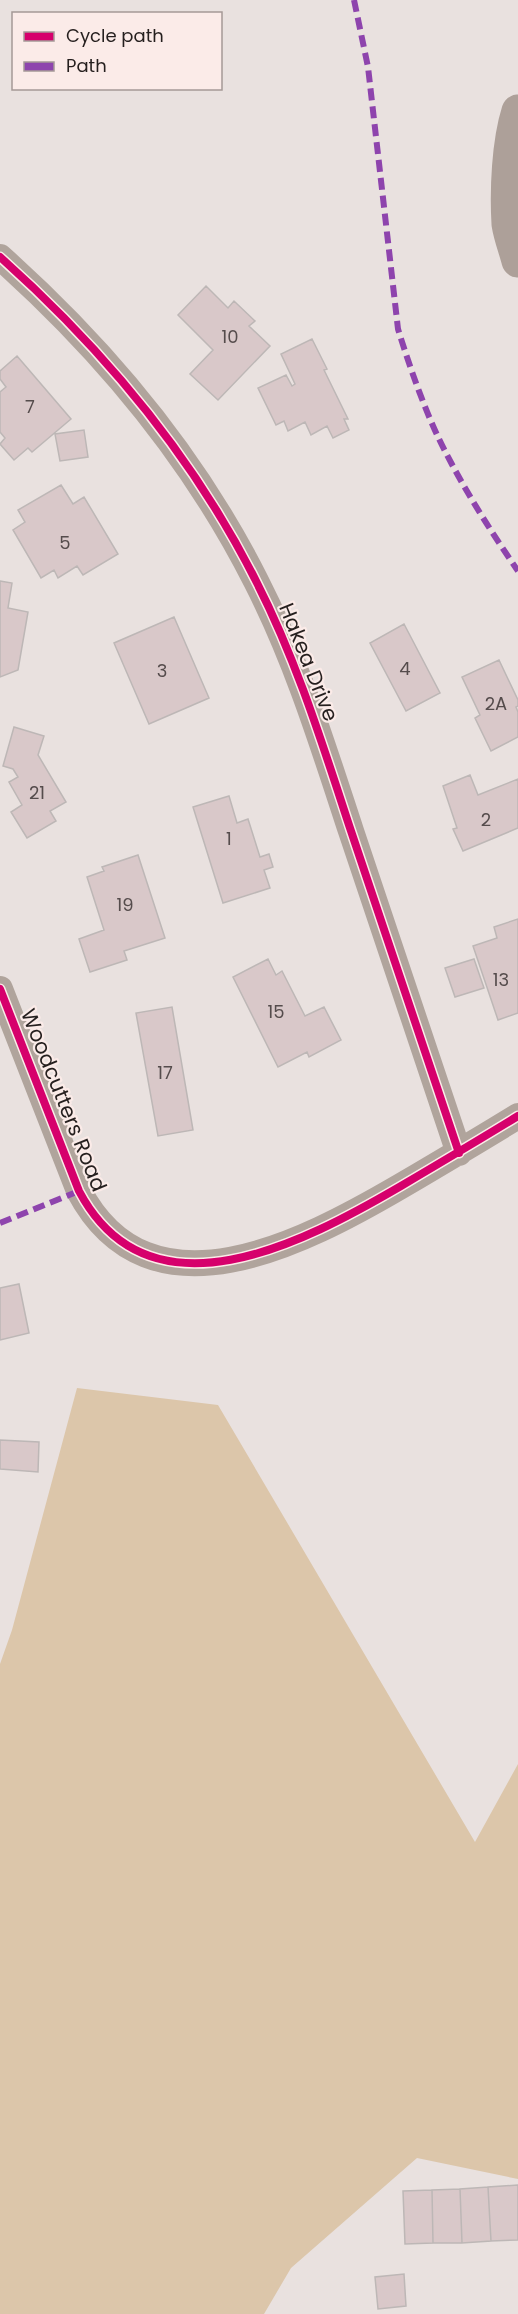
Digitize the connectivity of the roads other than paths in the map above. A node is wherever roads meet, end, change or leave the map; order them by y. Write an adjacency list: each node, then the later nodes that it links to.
1 (518, 111): 3 (highway)
2 (0, 257): 6 (street, Hakea Drive)
3 (518, 261)
4 (0, 989): 6 (street, Woodcutters Road)
5 (518, 1116): 6 (street, Woodcutters Road)
6 (459, 1153)

